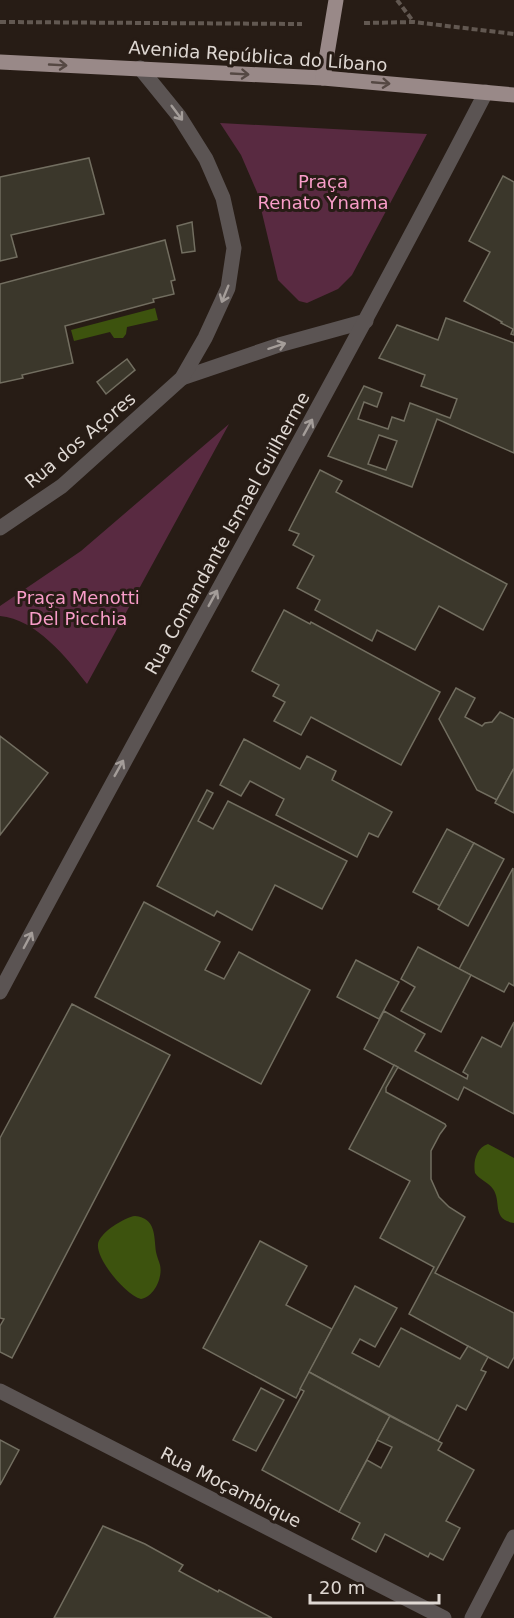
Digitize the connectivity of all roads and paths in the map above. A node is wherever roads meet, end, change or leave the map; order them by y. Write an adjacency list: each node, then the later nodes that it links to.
1 (336, 0): 5 (main road)
2 (397, 0): 4 (path)
3 (0, 21): 5 (path)
4 (414, 22): 5 (path); 6 (path)
5 (332, 24): 9 (main road)
6 (514, 34)
7 (0, 62): 8 (main road, Avenida República do Líbano, one-way to 8)
8 (140, 68): 9 (main road, Avenida República do Líbano, one-way to 9); 13 (street, Rua dos Açores, one-way to 13)
9 (323, 78): 10 (main road, Avenida República do Líbano, one-way to 10)
10 (486, 92): 11 (main road, Avenida República do Líbano); 12 (street, Rua Comandante Ismael Guilherme)
11 (514, 95)
12 (366, 321): 13 (street, Rua dos Açores, one-way to 12); 15 (street, Rua Comandante Ismael Guilherme, one-way to 12)
13 (182, 378): 14 (street, Rua dos Açores)
14 (0, 528)
15 (0, 992)
16 (0, 1391): 18 (street, Rua Moçambique)
17 (514, 1538): 19 (street)
18 (444, 1618)
19 (472, 1618)

